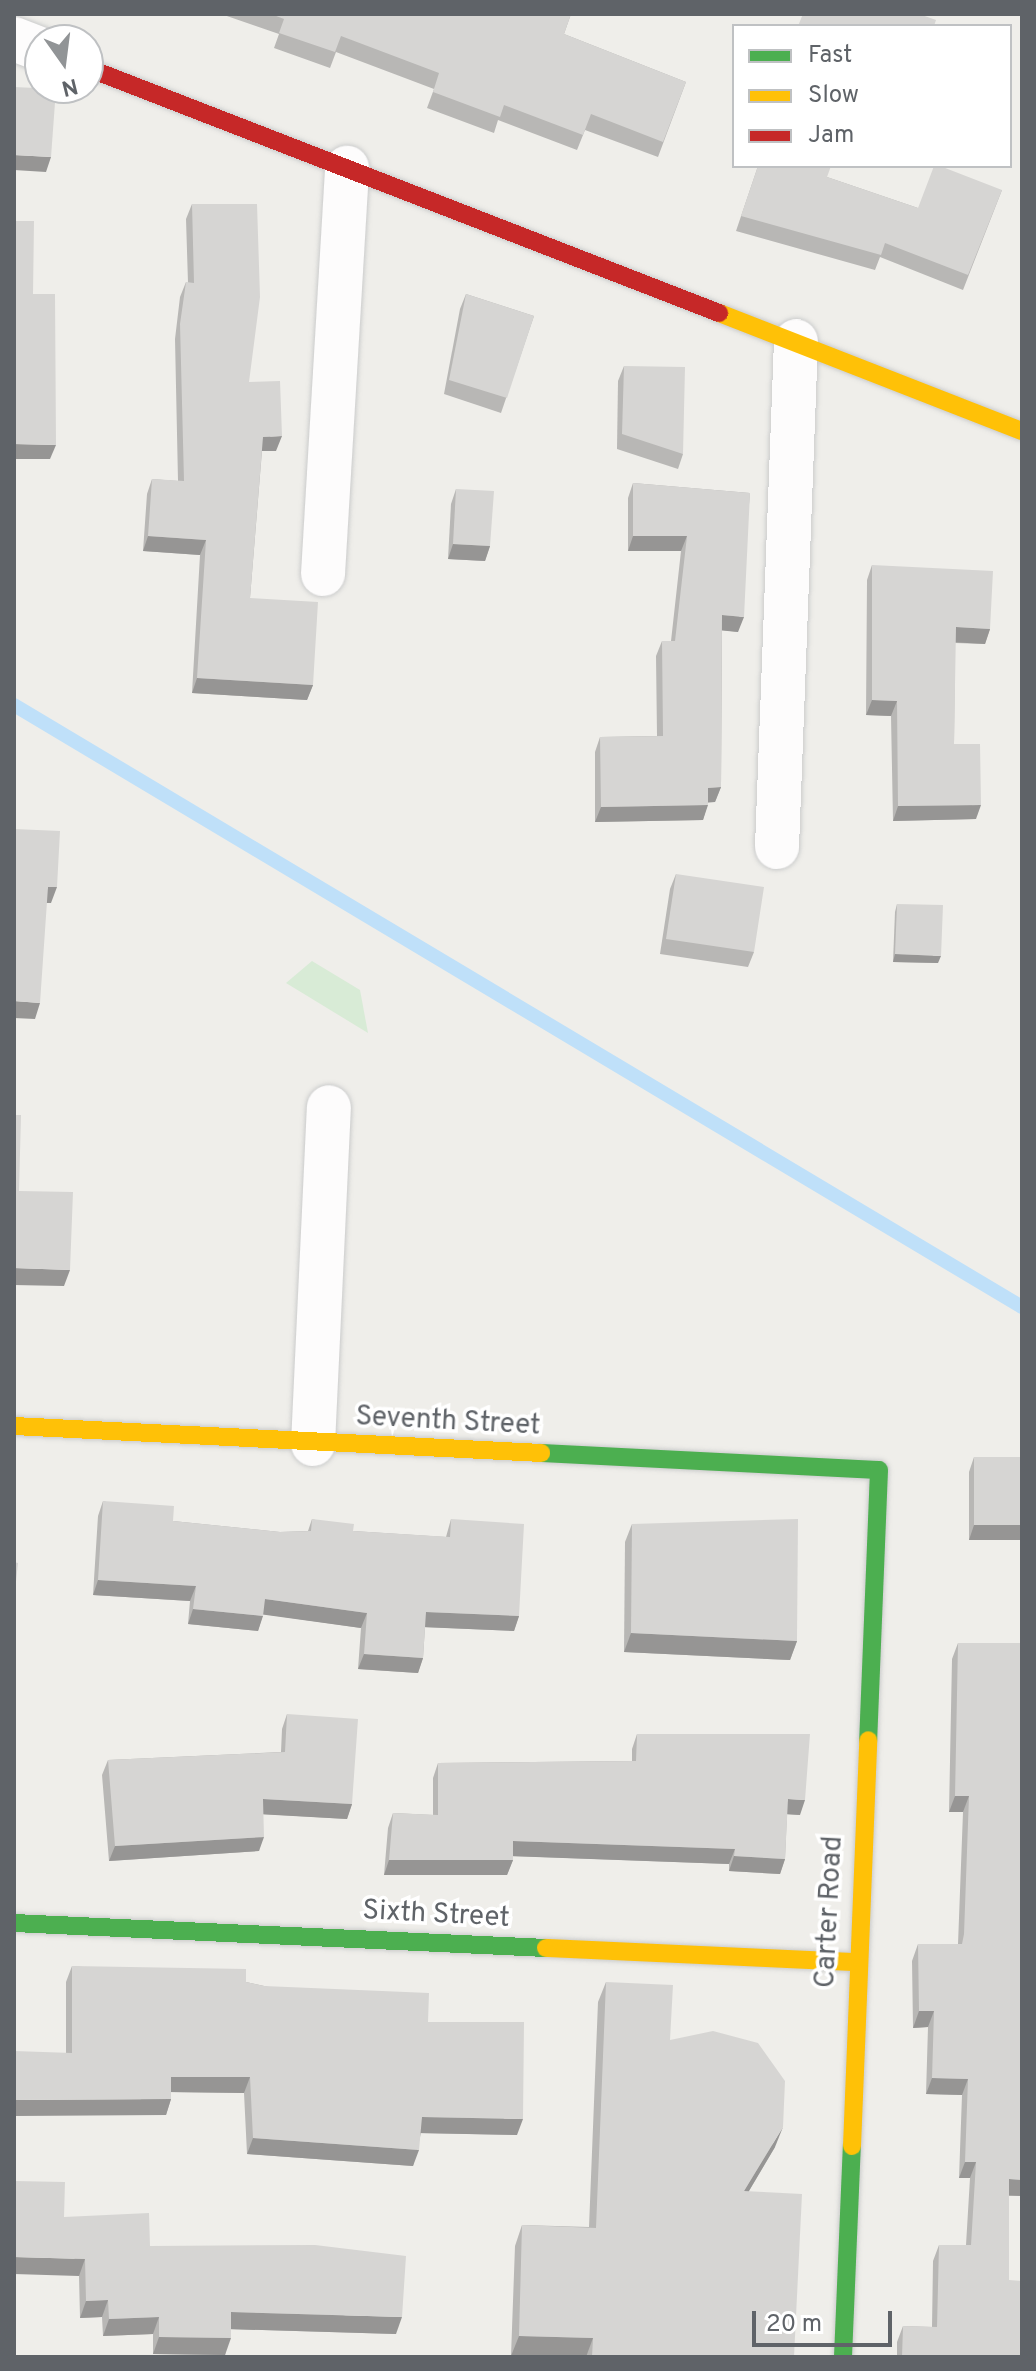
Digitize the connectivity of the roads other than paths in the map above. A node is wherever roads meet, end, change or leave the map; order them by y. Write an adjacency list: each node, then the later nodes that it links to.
1 (104, 74): 2 (street)
2 (347, 168): 3 (street); 5 (street)
3 (796, 341): 4 (street); 6 (street)
4 (1022, 431)
5 (323, 574)
6 (777, 847)
7 (329, 1107): 9 (street)
8 (14, 1426): 9 (street, Seventh Street)
9 (313, 1444): 10 (street, Seventh Street)
10 (879, 1470): 12 (street, Carter Road)
11 (14, 1923): 12 (street, Sixth Street)
12 (855, 1962): 13 (street, Carter Road)
13 (843, 2357)

